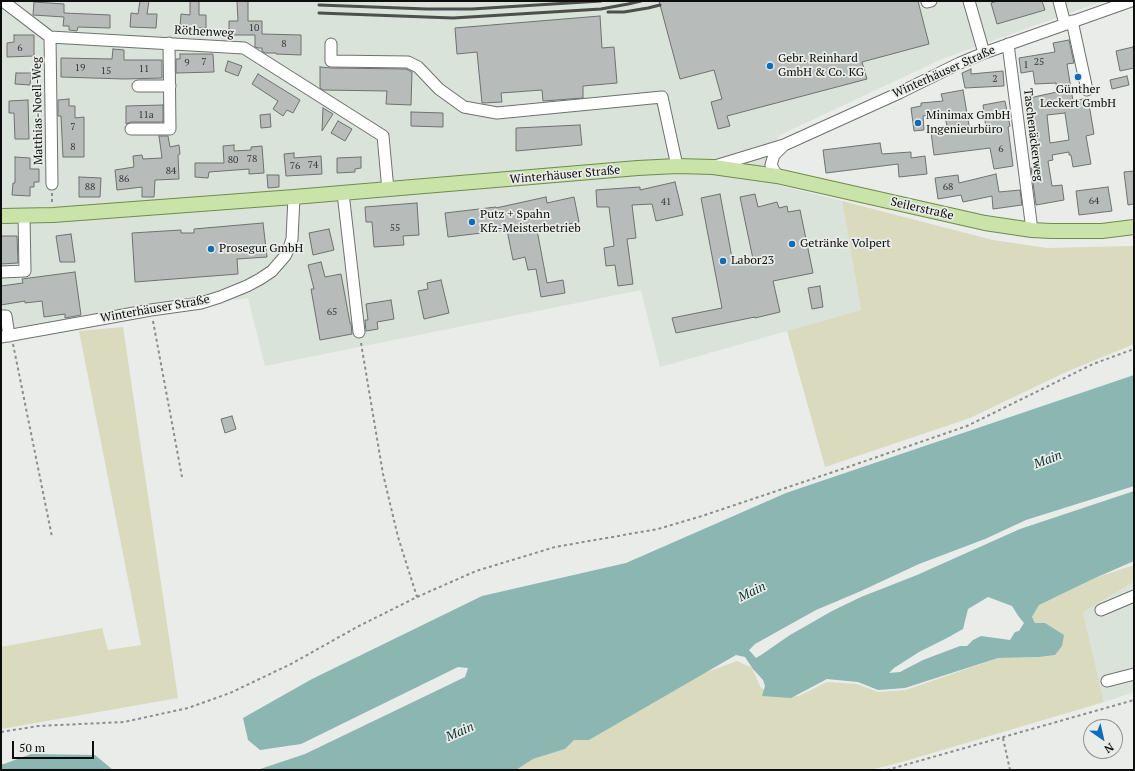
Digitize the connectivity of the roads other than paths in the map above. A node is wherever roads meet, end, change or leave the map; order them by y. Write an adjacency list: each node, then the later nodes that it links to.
1 (3, 1): 6 (street)
2 (969, 1): 10 (street)
3 (1059, 1): 5 (street)
4 (1131, 1): 5 (street, Winterhäuser Straße)
5 (1069, 23): 9 (street, Winterhäuser Straße); 13 (street)
6 (50, 37): 7 (street, Röthenweg); 19 (street, Matthias-Noell-Weg)
7 (169, 44): 12 (street); 20 (street, Röthenweg)
8 (330, 44): 16 (street)
9 (1008, 44): 10 (street, Winterhäuser Straße); 26 (street, Taschenäckerweg)
10 (984, 53): 15 (street, Winterhäuser Straße)
11 (138, 86): 12 (street)
12 (170, 86): 14 (street)
13 (1087, 90)
14 (131, 130)
15 (784, 145): 17 (street, Winterhäuser Straße); 18 (street, Winterhäuser Straße)
16 (677, 166): 17 (main road, Winterhäuser Straße); 20 (main road, Winterhäuser Straße)
17 (713, 167): 18 (main road, Seilerstraße)
18 (777, 176): 26 (main road, Seilerstraße)
19 (52, 184)
20 (388, 190): 21 (main road, Winterhäuser Straße)
21 (343, 193): 22 (main road, Winterhäuser Straße); 29 (street)
22 (294, 197): 24 (main road, Winterhäuser Straße); 30 (street, Winterhäuser Straße)
23 (1, 216): 24 (main road, Winterhäuser Straße)
24 (24, 216): 27 (street)
25 (1134, 227): 26 (main road, Seilerstraße)
26 (1032, 230)
27 (1, 272)
28 (1, 316): 30 (street)
29 (359, 332)
30 (7, 336)
31 (1134, 596): 32 (street)
32 (1101, 610)
33 (1134, 674): 34 (street)
34 (1107, 681)

